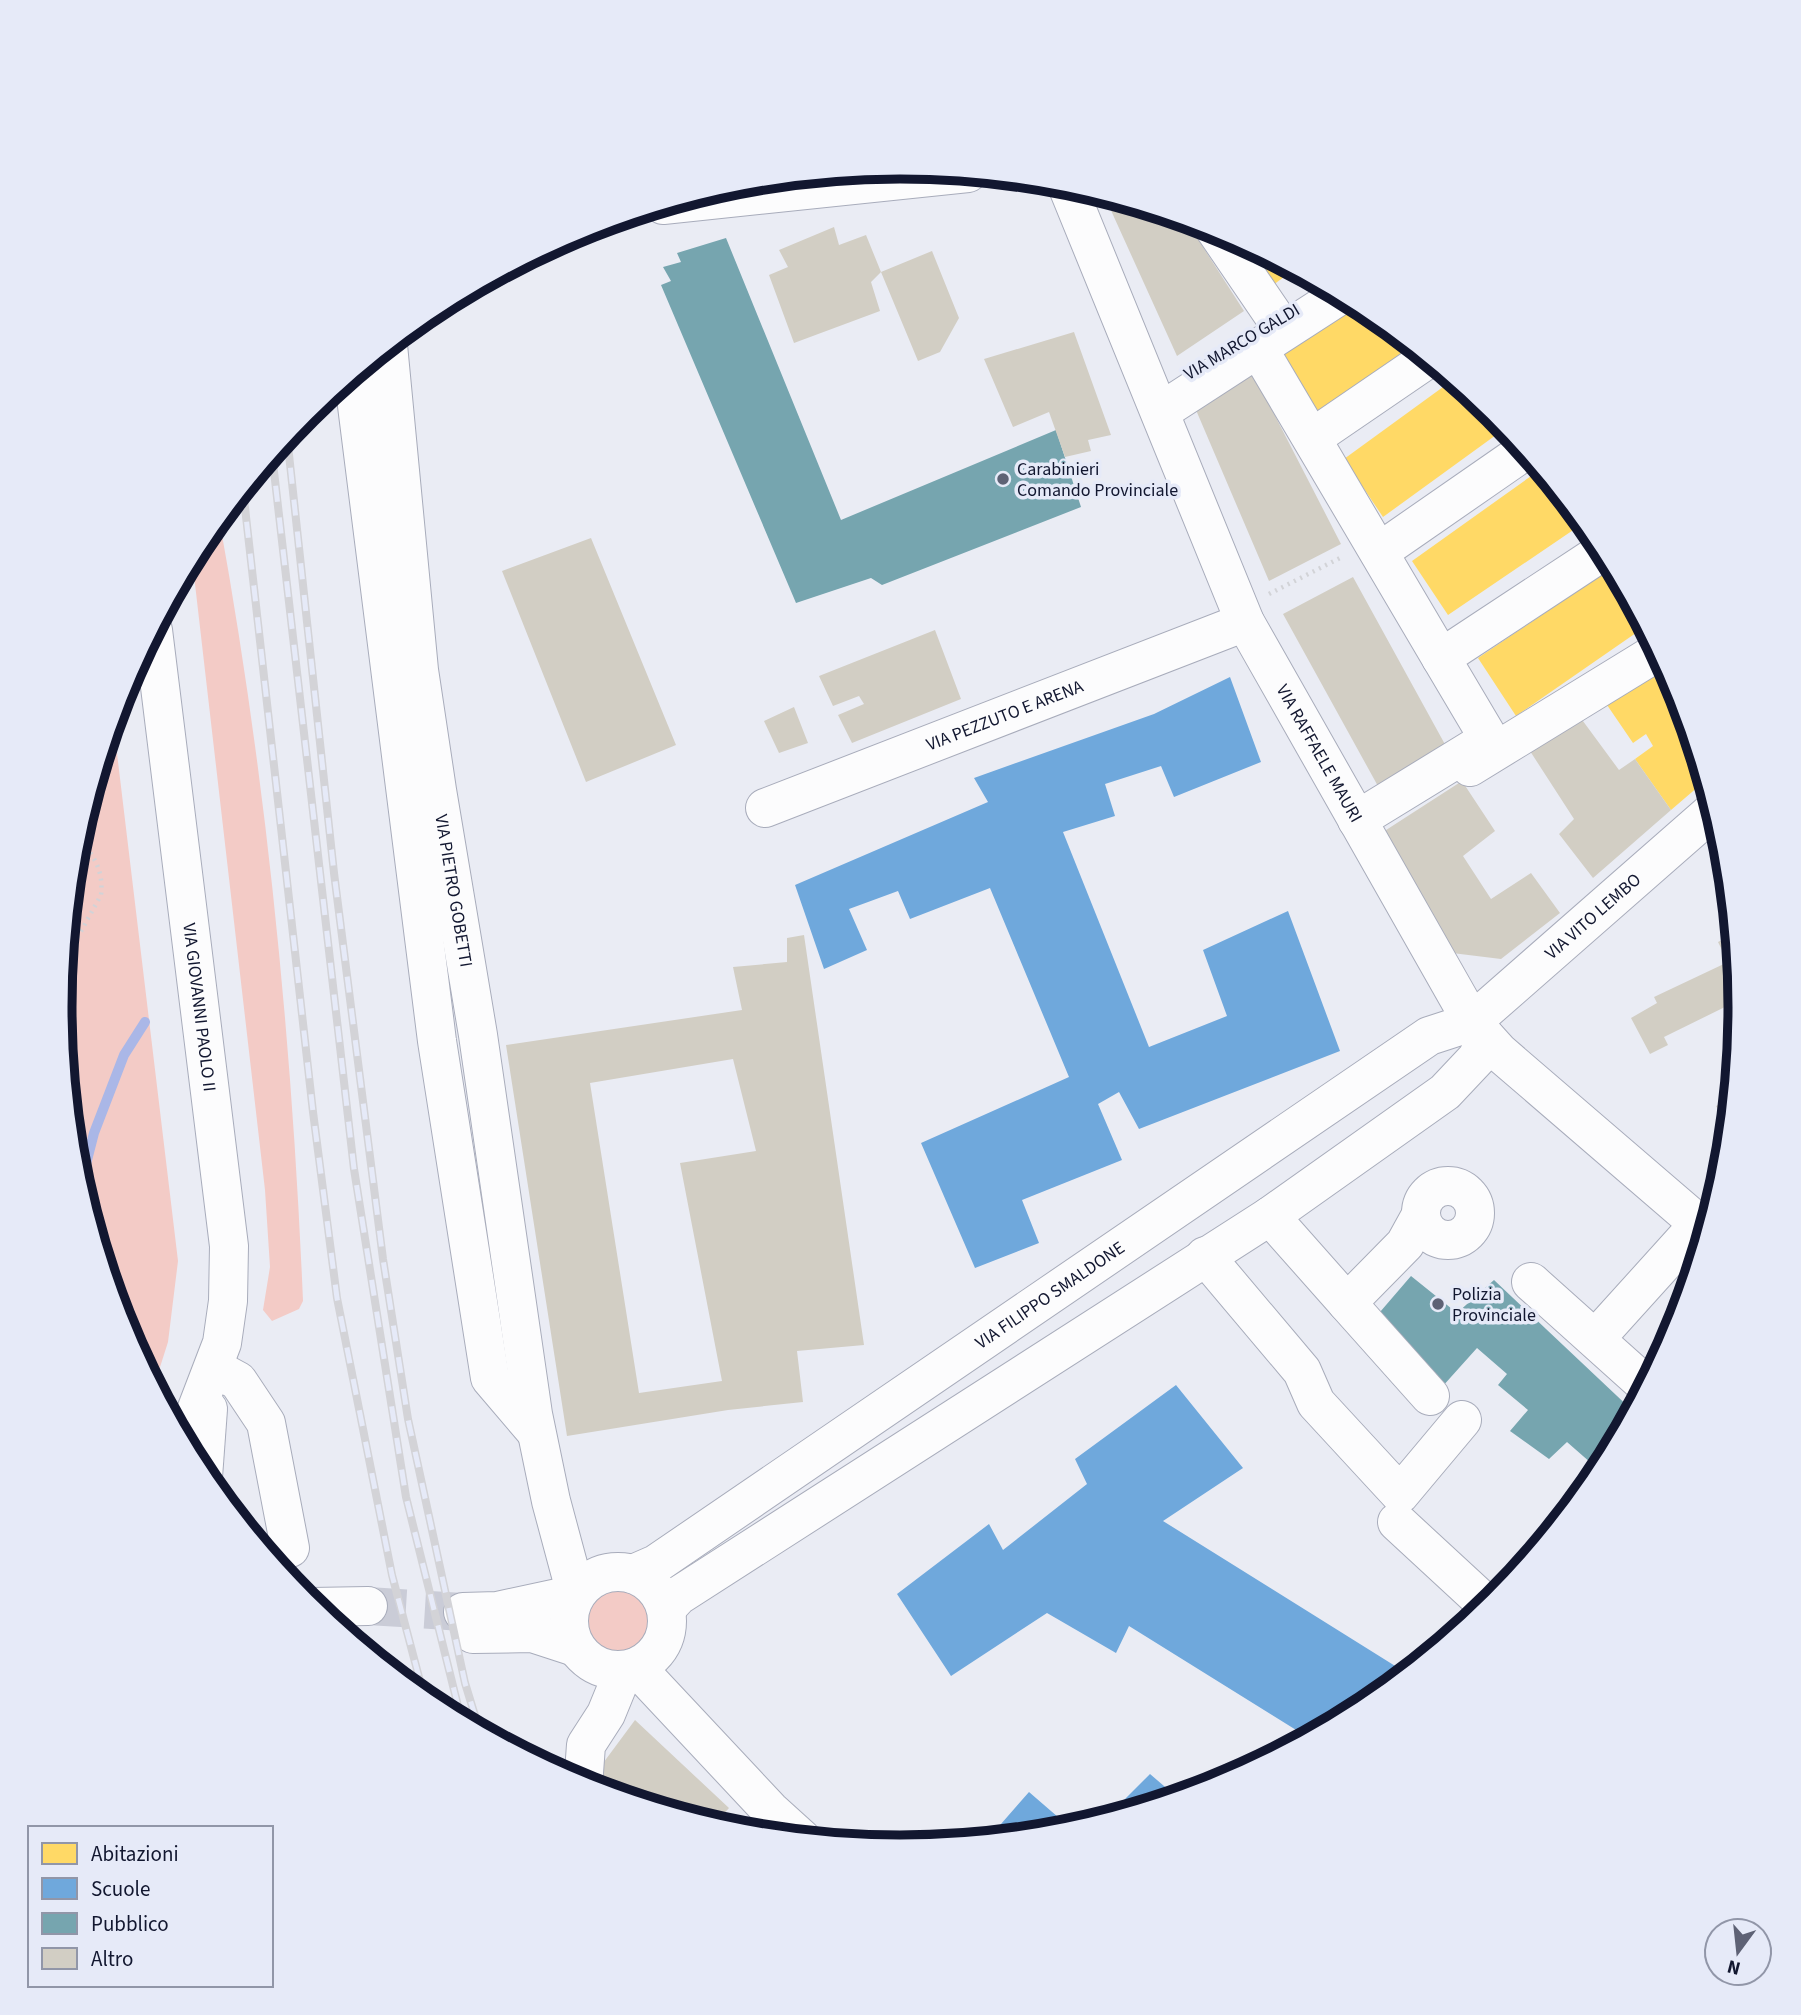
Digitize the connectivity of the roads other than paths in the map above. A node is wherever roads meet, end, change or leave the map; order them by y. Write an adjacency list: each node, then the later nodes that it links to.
1 (908, 179): 3 (street)
2 (1072, 197): 11 (street, VIA RAFFAELE MAURI)
3 (722, 199)
4 (1222, 244): 7 (street)
5 (1321, 294): 7 (street, VIA MARCO GALDI)
6 (1331, 300): 7 (street)
7 (1268, 335): 11 (street); 12 (street)
8 (388, 356): 16 (street, VIA PIETRO GOBETTI)
9 (1421, 363): 12 (street)
10 (354, 384): 16 (street, VIA PIETRO GOBETTI)
11 (1157, 404): 17 (street, VIA RAFFAELE MAURI)
12 (1312, 438): 14 (street)
13 (1518, 455): 14 (street)
14 (1376, 547): 20 (street)
15 (1596, 556): 20 (street)
16 (395, 585): 25 (street, VIA PIETRO GOBETTI); 26 (street, VIA PIETRO GOBETTI)
17 (1243, 615): 21 (street, VIA PEZZUTO E ARENA); 23 (street, VIA RAFFAELE MAURI)
18 (155, 646): 35 (street, VIA GIOVANNI PAOLO II)
19 (1651, 656): 23 (street)
20 (1441, 658): 23 (street)
21 (765, 808)
22 (1706, 817): 24 (street, VIA VITO LEMBO)
23 (1361, 826): 24 (street, VIA RAFFAELE MAURI)
24 (1479, 1030): 28 (street); 29 (street, VIA RAFFAELE MAURI); 44 (street, VIA FILIPPO SMALDONE)
25 (480, 1051): 26 (street); 40 (street, VIA PIETRO GOBETTI)
26 (440, 1057): 40 (street, VIA PIETRO GOBETTI)
27 (1420, 1215): 33 (street)
28 (1270, 1216): 31 (street); 33 (street)
29 (1700, 1225)
30 (1697, 1234): 34 (street)
31 (1205, 1256): 38 (street); 47 (street)
32 (1531, 1282): 34 (street)
33 (1347, 1303): 37 (street)
34 (1596, 1338): 36 (street)
35 (211, 1375): 39 (street, VIA GIOVANNI PAOLO II); 41 (street, VIA GIOVANNI PAOLO II); 43 (street)
36 (1641, 1380)
37 (1430, 1396)
38 (1462, 1420)
39 (188, 1431)
40 (537, 1434): 45 (street, VIA PIETRO GOBETTI)
41 (205, 1457)
42 (1397, 1522): 46 (street)
43 (290, 1548)
44 (633, 1574): 45 (street); 47 (street)
45 (576, 1594): 50 (street); 50 (street)
46 (1480, 1600)
47 (666, 1609): 51 (street)
48 (332, 1610): 49 (street)
49 (347, 1624)
50 (575, 1647): 51 (street)
51 (630, 1669): 52 (street); 53 (street)
52 (584, 1773)
53 (791, 1829)

